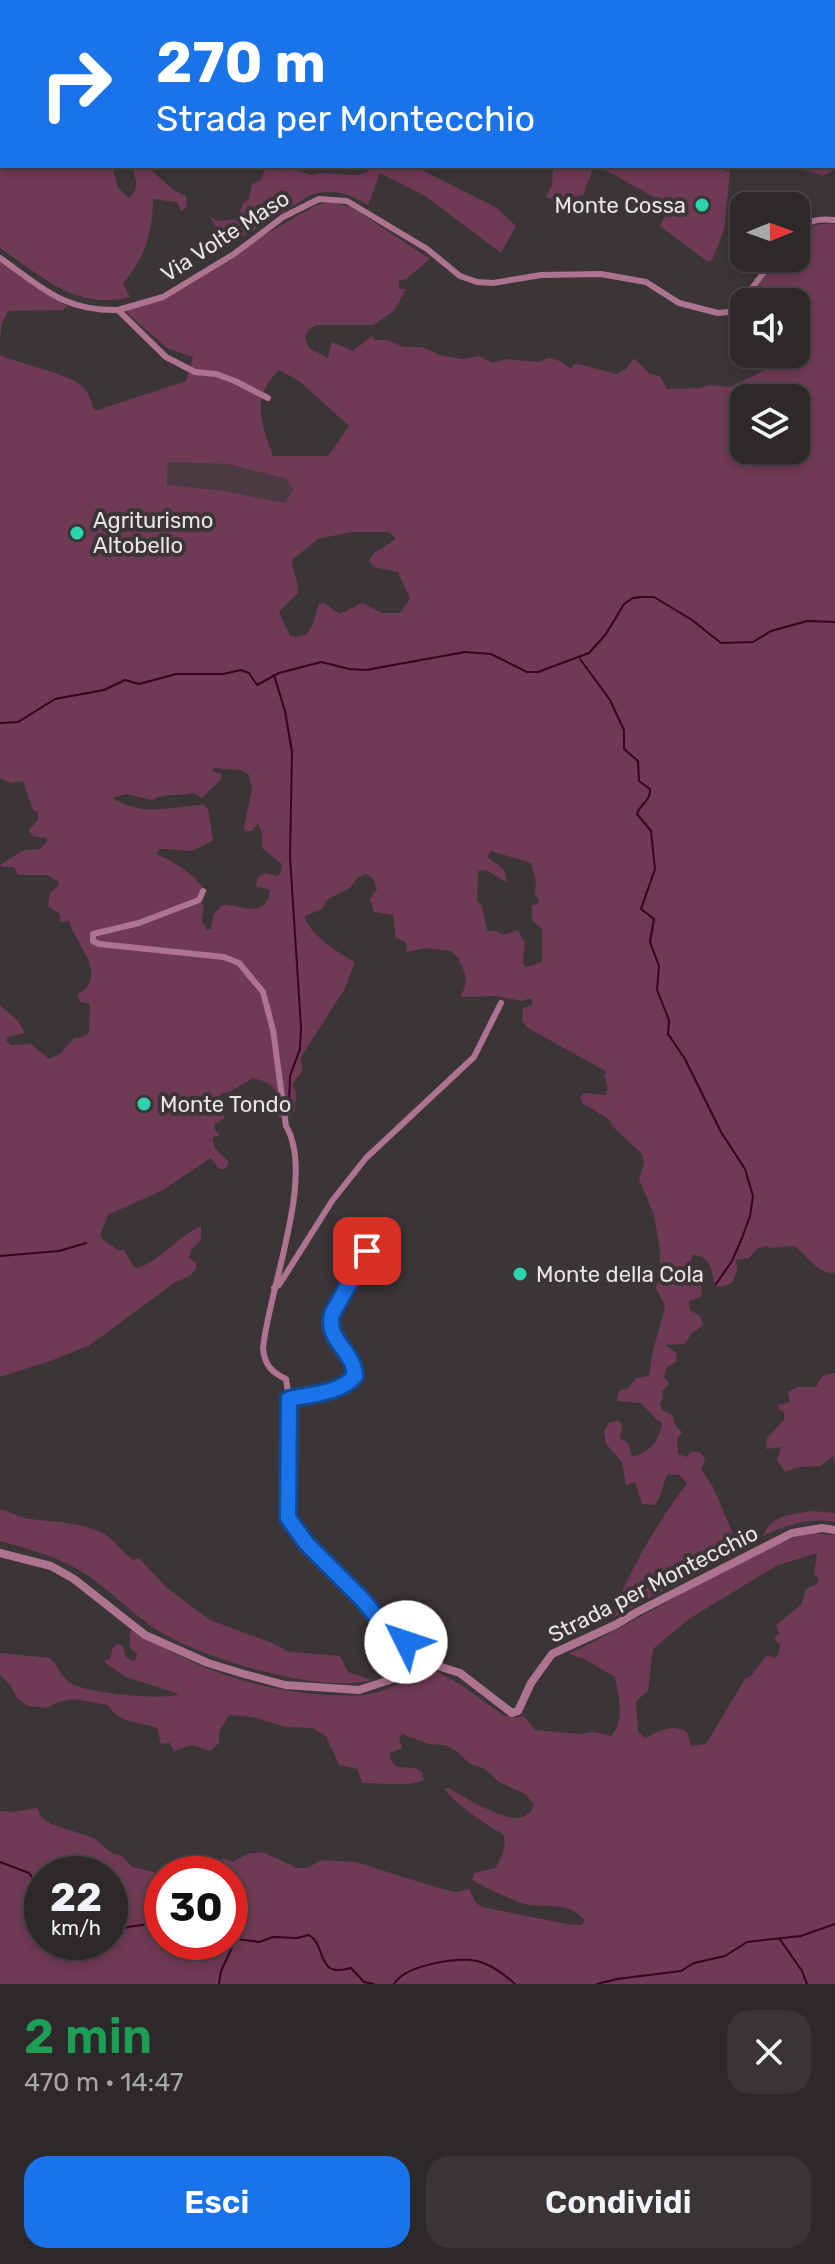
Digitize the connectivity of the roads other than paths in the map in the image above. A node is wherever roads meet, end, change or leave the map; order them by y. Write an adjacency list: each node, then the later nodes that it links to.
1 (835, 220): 2 (street)
2 (810, 222)
3 (0, 258): 5 (street, Via Volte Maso)
4 (764, 272): 5 (street, Via Volte Maso)
5 (118, 310): 6 (street)
6 (268, 398)
7 (203, 891): 10 (street)
8 (501, 1003): 10 (street)
9 (376, 1244): 11 (street)
10 (274, 1288): 11 (street)
11 (289, 1399): 14 (street, Strada per Montecchio)
12 (835, 1530): 14 (street, Strada per Montecchio)
13 (0, 1553): 14 (street)
14 (435, 1665)

